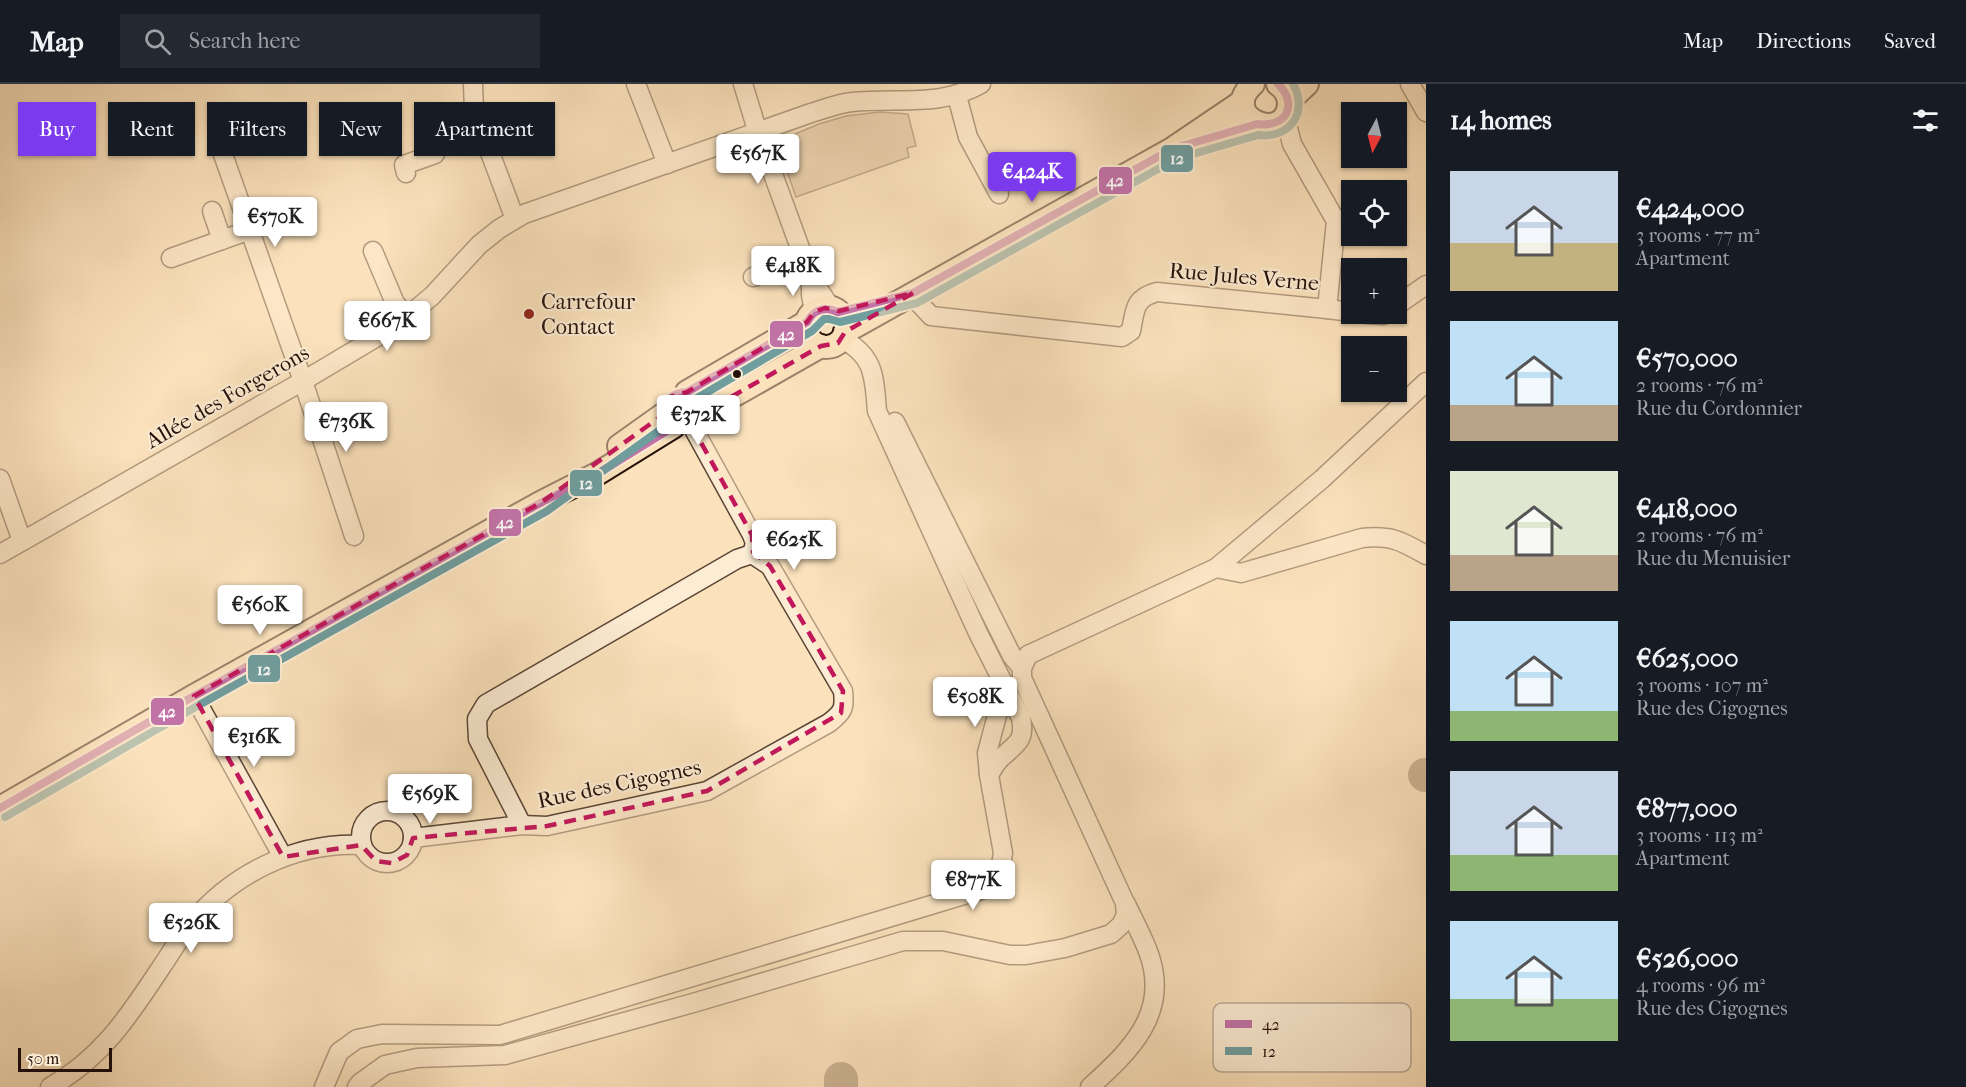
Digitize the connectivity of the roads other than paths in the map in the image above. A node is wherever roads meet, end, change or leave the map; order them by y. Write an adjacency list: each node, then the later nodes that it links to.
1 (473, 84): 20 (street)
2 (636, 84): 16 (street)
3 (743, 84): 12 (street)
4 (981, 84): 9 (street, Allée des Forgerons)
5 (1307, 84): 10 (main road)
6 (1410, 84): 11 (street)
7 (923, 92): 9 (street, Allée des Forgerons); 12 (street, Allée des Forgerons)
8 (1248, 93): 10 (main road); 13 (main road)
9 (957, 96): 18 (street)
10 (1276, 110): 13 (main road); 30 (street, Rue Jules Verne)
11 (1426, 112)
12 (758, 133): 16 (street, Allée des Forgerons); 25 (street)
13 (1172, 148): 28 (main road)
14 (224, 156): 21 (street)
15 (429, 156): 17 (street)
16 (667, 164): 20 (street, Allée des Forgerons)
17 (406, 173)
18 (999, 194)
19 (212, 211): 22 (street)
20 (515, 219): 32 (street, Allée des Forgerons)
21 (250, 230): 22 (street); 35 (street)
22 (222, 240): 24 (street)
23 (372, 251): 32 (street)
24 (171, 258)
25 (804, 259): 26 (street); 33 (street)
26 (753, 277)
27 (1426, 285): 29 (street)
28 (913, 293): 30 (street, Rue Jules Verne); 33 (main road)
29 (1407, 298)
30 (1327, 309): 31 (street)
31 (1341, 311)
32 (406, 317): 35 (street, Allée des Forgerons)
33 (828, 324): 34 (street); 37 (main road); 38 (main road)
34 (874, 380): 46 (street); 47 (street)
35 (303, 381): 40 (street); 41 (street, Allée des Forgerons)
36 (1426, 382): 45 (street)
37 (687, 392): 38 (main road); 38 (main road)
38 (683, 420): 43 (street); 48 (main road)
39 (0, 479): 41 (street)
40 (354, 536)
41 (22, 541): 42 (street, Allée des Forgerons)
42 (0, 554)
43 (752, 554): 51 (street, Rue des Cigognes); 51 (street, Rue des Cigognes)
44 (1426, 555): 45 (street)
45 (1216, 568): 46 (street)
46 (1022, 668): 55 (street)
47 (1005, 685): 49 (street); 49 (street)
48 (194, 696): 50 (main road); 54 (street)
49 (989, 775): 57 (street)
50 (0, 808)
51 (522, 825): 52 (street, Rue des Cigognes)
52 (413, 838): 53 (street); 53 (street)
53 (362, 845): 54 (street)
54 (283, 857): 56 (street)
55 (1125, 903): 58 (street); 59 (street)
56 (50, 1087)
57 (324, 1087)
58 (357, 1087)
59 (1090, 1087)

